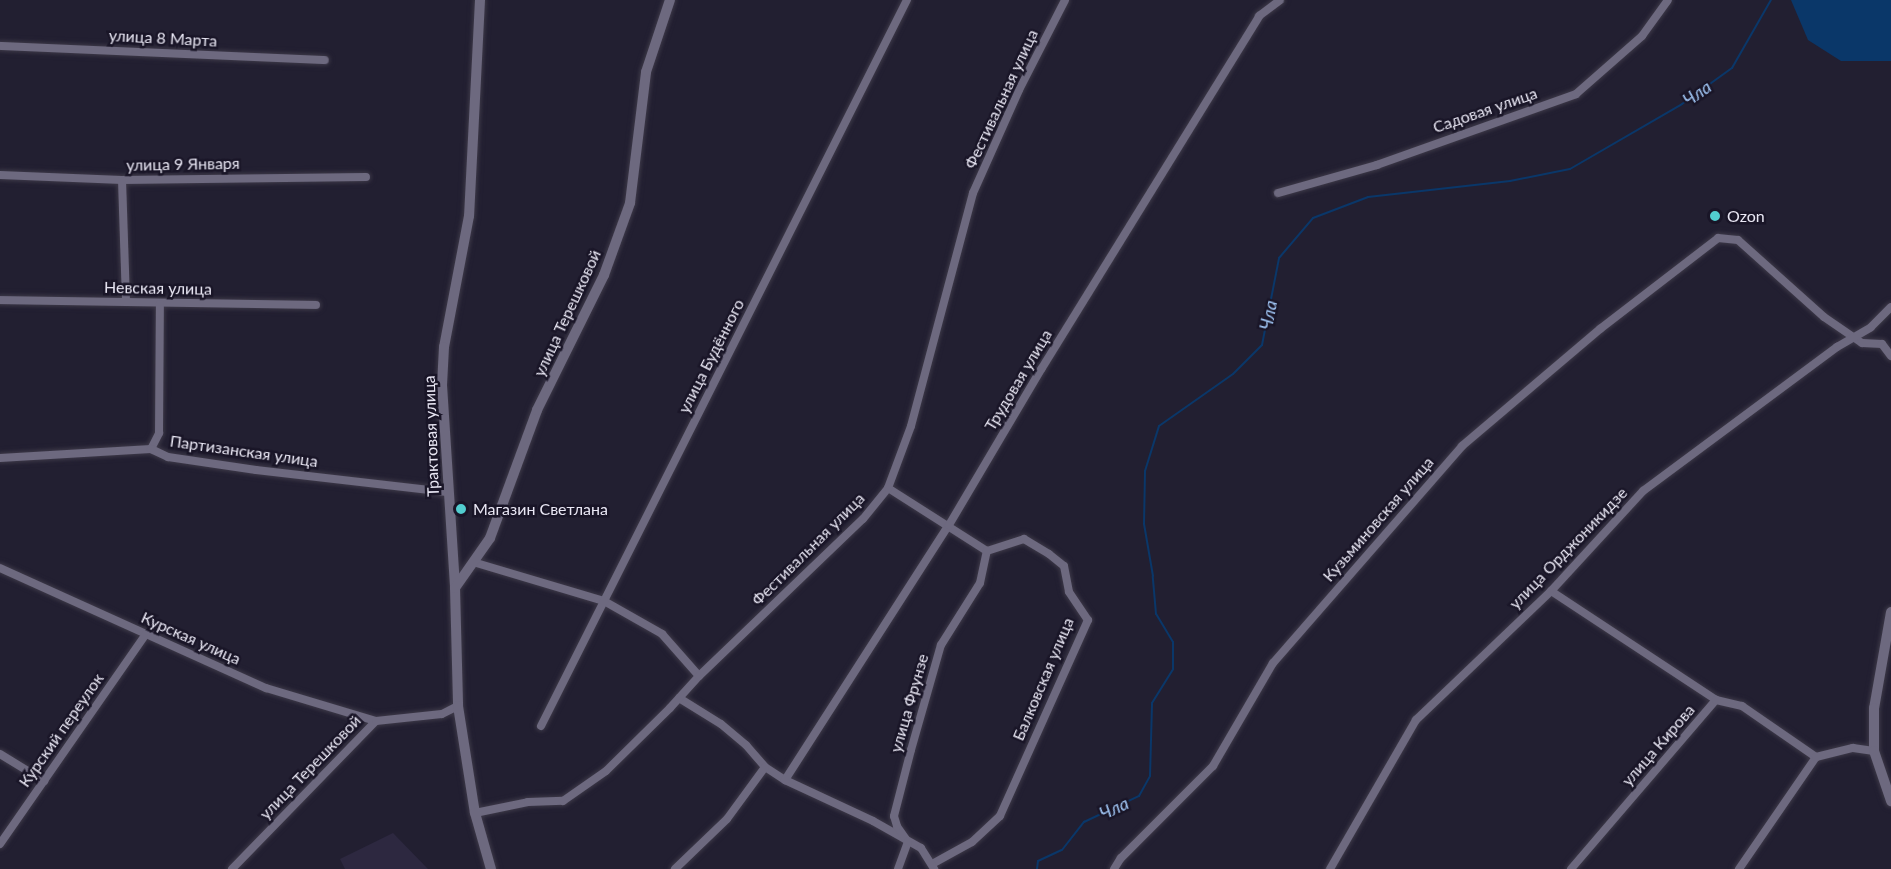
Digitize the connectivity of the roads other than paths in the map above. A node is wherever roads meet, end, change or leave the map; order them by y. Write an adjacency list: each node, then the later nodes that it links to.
1 (480, 0): 23 (street, Трактовая улица)
2 (670, 0): 26 (street, улица Терешковой)
3 (907, 0): 30 (street, улица Будённого)
4 (1065, 0): 22 (street, Фестивальная улица)
5 (1280, 0): 24 (street, Трудовая улица)
6 (1668, 0): 12 (street, Садовая улица)
7 (0, 46): 8 (street, улица 8 Марта)
8 (325, 60)
9 (0, 175): 11 (street, улица 9 Января)
10 (366, 177): 11 (street, улица 9 Января)
11 (122, 180): 14 (street)
12 (1278, 193)
13 (0, 300): 14 (street, Невская улица)
14 (126, 302): 15 (street, Невская улица)
15 (160, 304): 16 (street, Невская улица); 20 (street)
16 (316, 305)
17 (1891, 307): 18 (street, улица Орджоникидзе)
18 (1853, 338): 19 (street); 29 (street, улица Орджоникидзе); 54 (street, Кузьминовская улица)
19 (1891, 356)
20 (151, 449): 21 (street, Партизанская улица); 23 (street, Партизанская улица)
21 (0, 458)
22 (888, 488): 24 (street); 33 (street, Фестивальная улица)
23 (447, 492): 28 (street, Трактовая улица)
24 (949, 525): 25 (street); 43 (street, Трудовая улица)
25 (987, 551): 47 (street, улица Фрунзе); 49 (street, Балковская улица)
26 (473, 562): 28 (street, улица Терешковой); 30 (street)
27 (0, 568): 32 (street, Курская улица)
28 (455, 588): 36 (street, Трактовая улица)
29 (1551, 591): 35 (street); 55 (street, улица Орджоникидзе)
30 (604, 601): 33 (street); 38 (street, улица Будённого)
31 (1891, 612): 39 (street)
32 (146, 633): 37 (street, Курская улица); 44 (street, Курский переулок)
33 (699, 676): 34 (street, Фестивальная улица)
34 (680, 698): 42 (street); 46 (street, Фестивальная улица)
35 (1716, 700): 41 (street, улица Кирова); 56 (street, улица Кирова)
36 (458, 706): 37 (street, улица Терешковой); 46 (street, Трактовая улица)
37 (376, 721): 50 (street, улица Терешковой)
38 (541, 726)
39 (1874, 751): 41 (street); 45 (street)
40 (0, 754): 44 (street)
41 (1816, 757): 57 (street)
42 (765, 767): 43 (street); 52 (street)
43 (785, 780): 47 (street)
44 (44, 781): 48 (street, Курский переулок)
45 (1891, 801)
46 (475, 813): 51 (street, Трактовая улица)
47 (908, 842): 49 (street); 53 (street)
48 (0, 844)
49 (933, 866)
50 (232, 869)
51 (491, 869)
52 (675, 869)
53 (898, 869)
54 (1114, 869)
55 (1330, 869)
56 (1571, 869)
57 (1739, 869)

